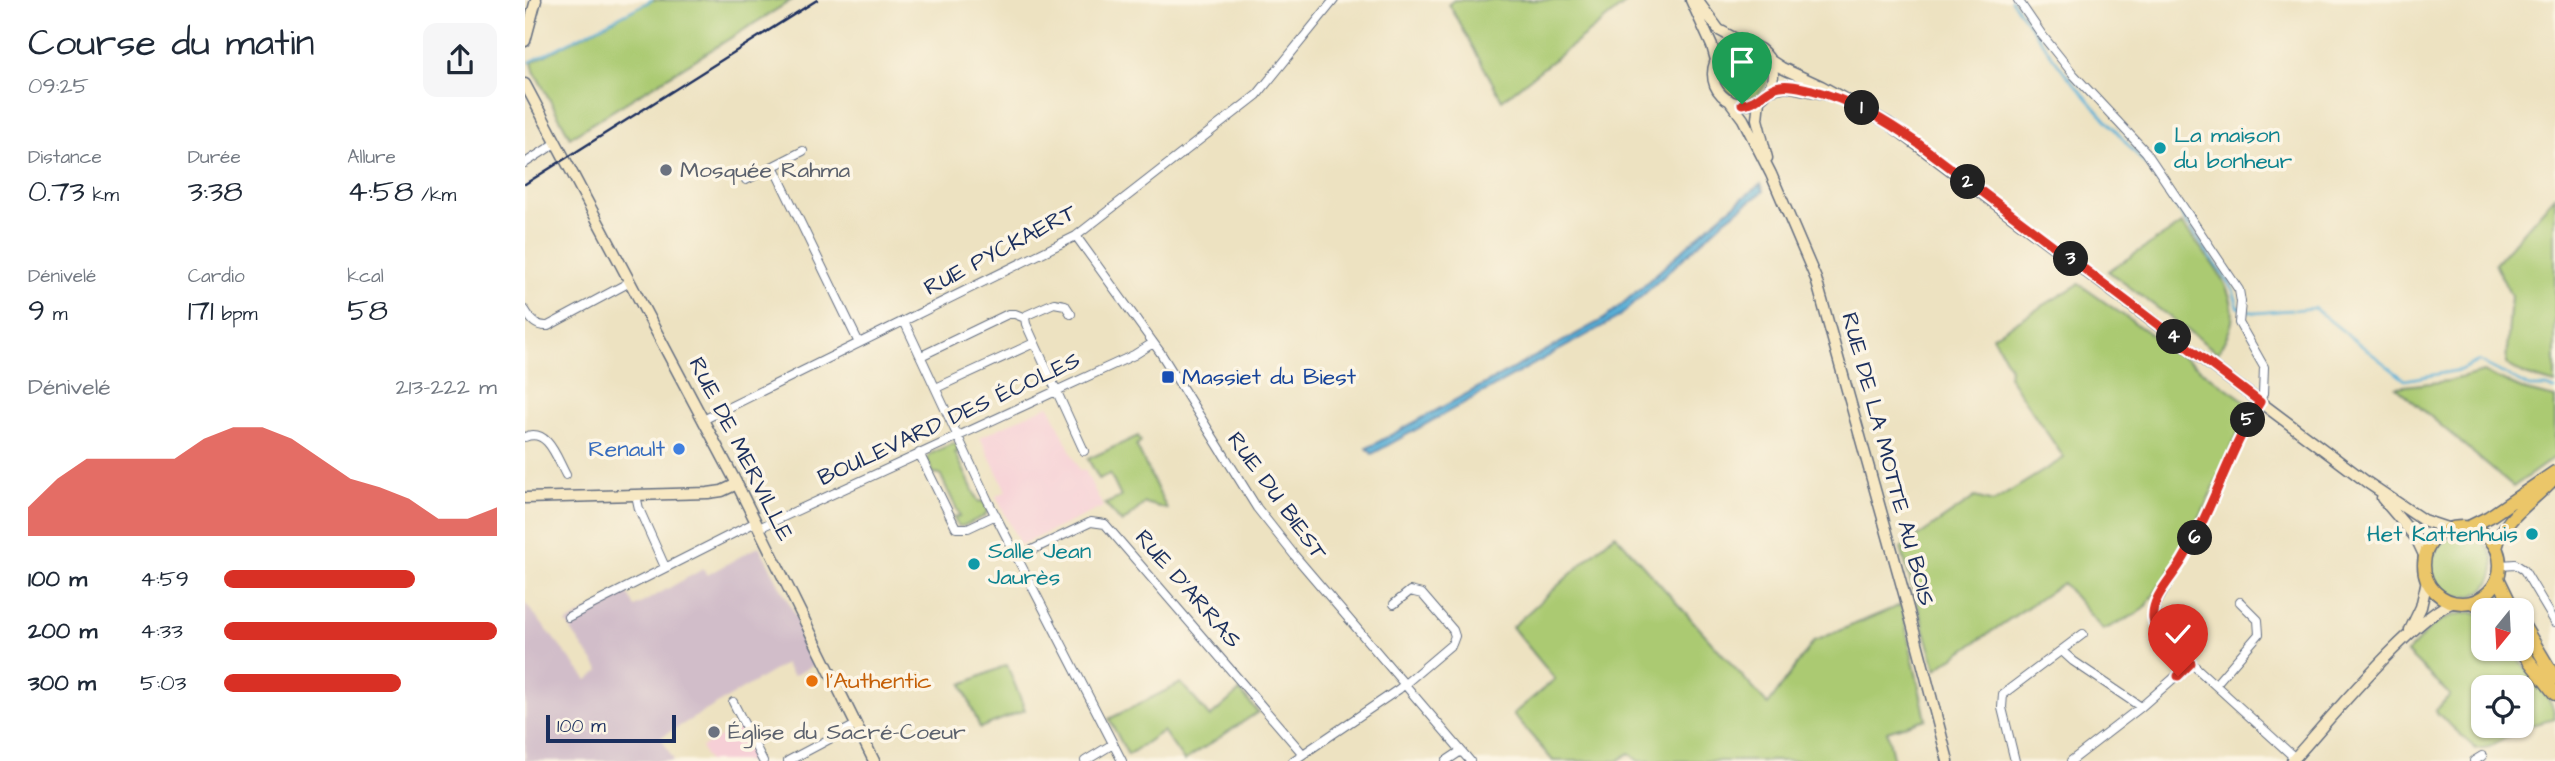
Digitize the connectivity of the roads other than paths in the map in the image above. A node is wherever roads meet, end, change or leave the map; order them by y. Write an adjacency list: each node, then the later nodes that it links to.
1 (536, 0): 6 (street)
2 (1334, 0): 21 (street, RUE PYCKAERT)
3 (1691, 0): 9 (street)
4 (1697, 0): 7 (street)
5 (2018, 0): 33 (street)
6 (525, 41)
7 (1747, 45): 8 (street); 9 (street)
8 (1768, 59): 11 (street); 12 (street)
9 (1716, 60): 13 (street)
10 (525, 84): 15 (street, RUE DE MERVILLE)
11 (1768, 90): 12 (street); 14 (street)
12 (1845, 99): 33 (street)
13 (1729, 100): 14 (street); 19 (street, RUE DE LA MOTTE AU BOIS)
14 (1759, 100): 19 (street, RUE DE LA MOTTE AU BOIS)
15 (556, 143): 17 (street); 22 (street, RUE DE MERVILLE)
16 (803, 151): 18 (street)
17 (525, 163)
18 (773, 166): 20 (street); 27 (street)
19 (1771, 174): 88 (street, RUE DE LA MOTTE AU BOIS)
20 (746, 180)
21 (1076, 236): 26 (street, RUE PYCKAERT); 29 (street, RUE DU BIEST)
22 (630, 282): 23 (street); 34 (street, RUE DE MERVILLE)
23 (525, 310)
24 (1071, 314): 25 (street)
25 (1025, 318): 28 (street); 30 (street)
26 (904, 321): 27 (street, RUE PYCKAERT); 30 (street)
27 (859, 343): 34 (street, RUE PYCKAERT)
28 (1034, 343): 31 (street); 32 (street)
29 (1153, 343): 32 (street, BOULEVARD DES ÉCOLES); 70 (street, RUE DU BIEST)
30 (921, 356): 31 (street)
31 (936, 388): 35 (street)
32 (1056, 390): 35 (street, BOULEVARD DES ÉCOLES); 37 (street)
33 (2260, 402): 41 (street); 68 (street)
34 (703, 420): 42 (street, RUE DE MERVILLE)
35 (958, 435): 38 (street, BOULEVARD DES ÉCOLES); 45 (street)
36 (525, 437): 40 (street)
37 (1084, 451)
38 (919, 453): 45 (street); 46 (street, BOULEVARD DES ÉCOLES)
39 (2555, 474): 47 (main road); 49 (main road)
40 (566, 475)
41 (2368, 483): 48 (street); 50 (street)
42 (737, 484): 43 (street); 46 (street, RUE DE MERVILLE)
43 (636, 495): 44 (street); 52 (street)
44 (525, 498)
45 (996, 515): 51 (street)
46 (757, 525): 52 (street, BOULEVARD DES ÉCOLES); 75 (street, RUE DE MERVILLE)
47 (2469, 527): 48 (main road); 49 (main road)
48 (2450, 529): 50 (main road)
49 (2497, 548): 53 (main road)
50 (2425, 556): 54 (main road)
51 (1017, 557): 76 (street); 78 (street, RUE D'ARRAS)
52 (665, 567): 61 (street, BOULEVARD DES ÉCOLES)
53 (2500, 571): 55 (main road); 56 (main road); 62 (street)
54 (2427, 580): 59 (main road); 64 (street)
55 (2480, 598)
56 (2510, 598)
57 (2240, 602): 71 (street)
58 (2471, 602): 59 (main road)
59 (2455, 603): 64 (street)
60 (1394, 604): 70 (street)
61 (568, 617)
62 (2555, 622)
63 (2083, 634): 66 (street)
64 (2405, 638): 79 (street)
65 (2534, 643): 69 (main road)
66 (2062, 651): 74 (street); 89 (street)
67 (2530, 662): 72 (main road)
68 (2191, 663): 71 (street); 74 (street)
69 (2555, 678)
70 (1405, 685): 77 (street, RUE DU BIEST); 78 (street)
71 (2215, 685): 79 (street)
72 (2555, 694)
73 (733, 702): 80 (street)
74 (2141, 707): 90 (street)
75 (856, 726): 81 (street); 82 (street, RUE DE MERVILLE)
76 (1113, 744): 83 (street); 84 (street)
77 (1461, 751): 86 (street); 87 (street, RUE DU BIEST)
78 (1303, 754): 85 (street)
79 (2297, 758)
80 (763, 761)
81 (788, 761)
82 (874, 761)
83 (1085, 761)
84 (1122, 761)
85 (1293, 761)
86 (1446, 761)
87 (1469, 761)
88 (1948, 761)
89 (2015, 761)
90 (2071, 761)

